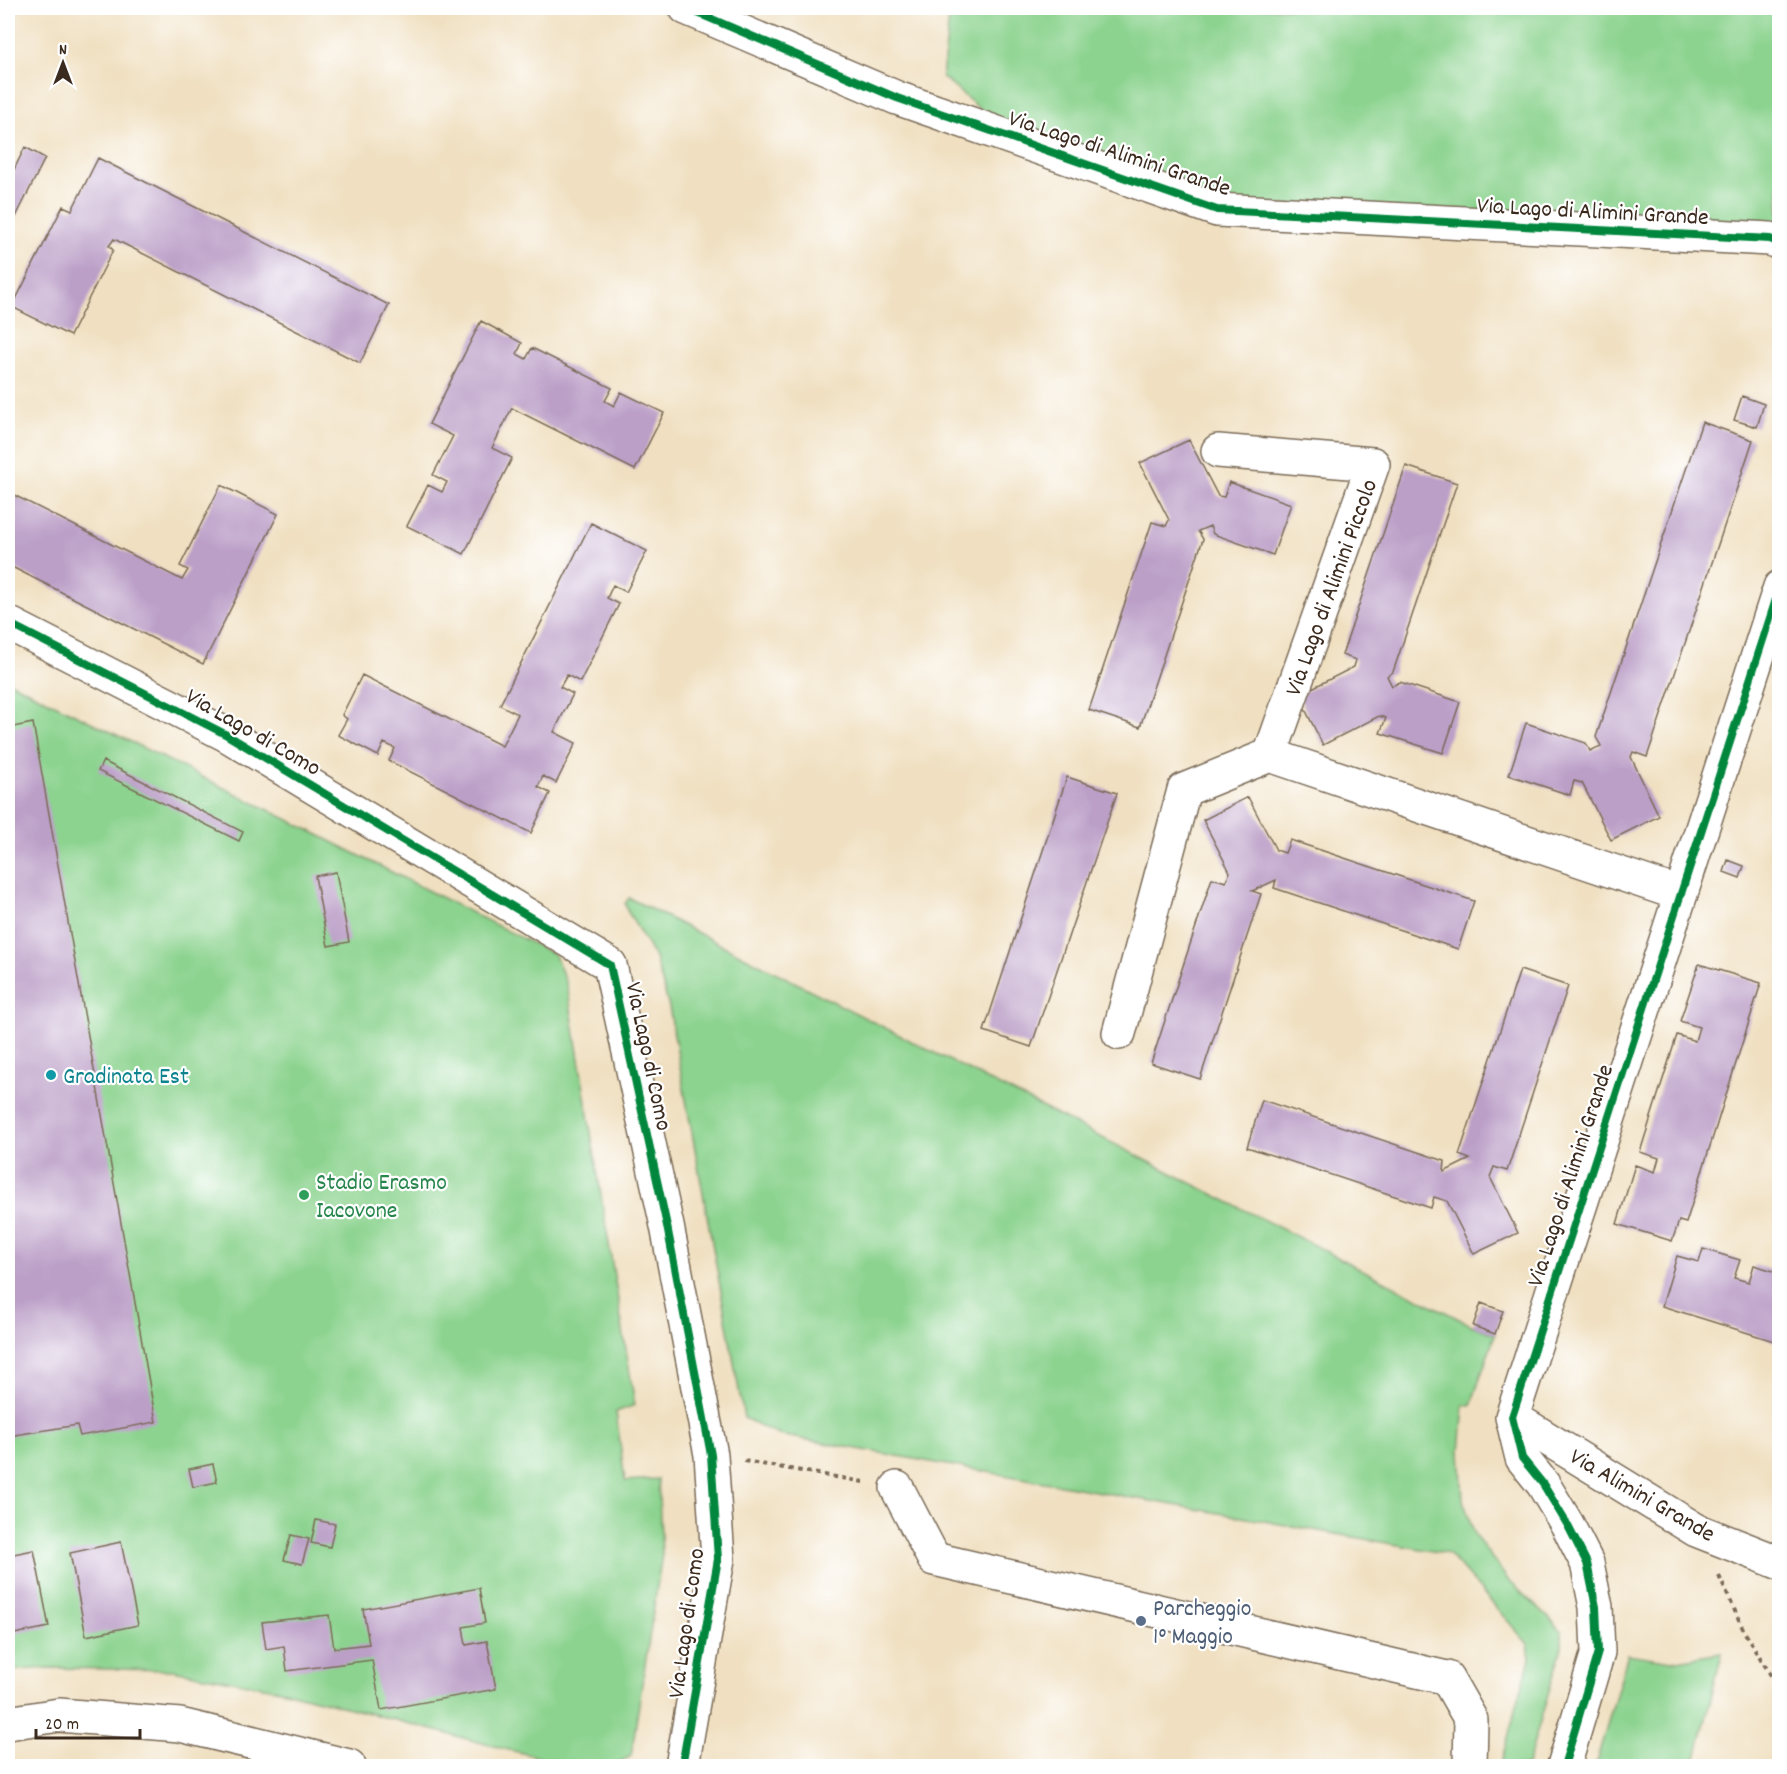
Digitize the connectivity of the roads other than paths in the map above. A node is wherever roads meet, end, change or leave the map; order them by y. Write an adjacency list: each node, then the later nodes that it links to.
1 (686, 8): 2 (street, Via Lago di Alimini Grande)
2 (1779, 243)
3 (1218, 451): 6 (street, Via Lago di Alimini Piccolo)
4 (1779, 587): 7 (street, Via Lago di Alimini Grande)
5 (8, 622): 14 (street, Via Lago di Como)
6 (1270, 755): 7 (street); 8 (street)
7 (1680, 894): 9 (street, Via Lago di Alimini Grande)
8 (1119, 1033)
9 (1512, 1417): 11 (street, Via Alimini Grande); 16 (street)
10 (897, 1488): 15 (street)
11 (1779, 1563)
12 (8, 1723): 13 (street)
13 (348, 1767)
14 (682, 1767)
15 (1470, 1767)
16 (1564, 1767)

